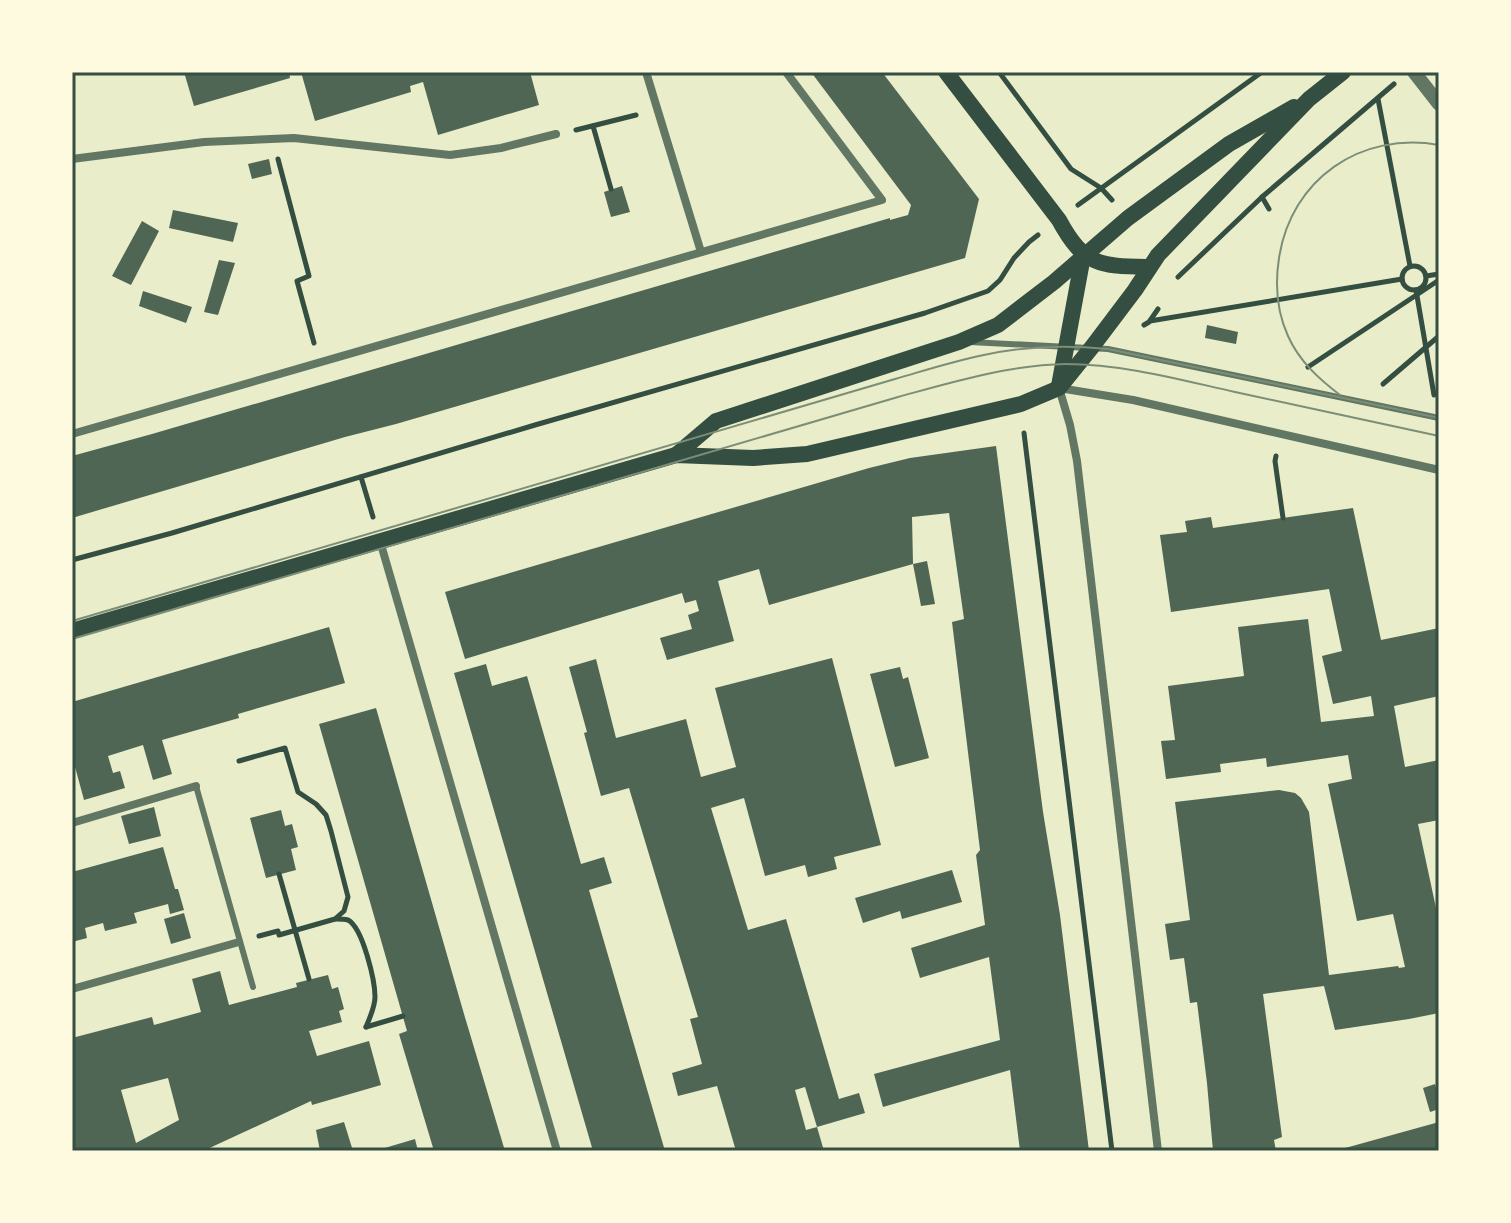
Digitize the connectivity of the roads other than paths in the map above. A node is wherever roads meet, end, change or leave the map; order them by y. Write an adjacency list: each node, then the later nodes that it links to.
1 (646, 72): 10 (street)
2 (786, 72): 10 (street)
3 (946, 72): 11 (main road)
4 (1343, 72): 6 (main road)
5 (1414, 72): 7 (street)
6 (1309, 99): 11 (main road); 12 (main road)
7 (1439, 104)
8 (556, 134): 9 (street)
9 (72, 159)
10 (701, 252): 18 (street)
11 (1083, 256): 12 (main road); 13 (main road); 14 (main road)
12 (1148, 267): 15 (main road)
13 (959, 342): 14 (lane); 19 (main road)
14 (1066, 346): 15 (lane); 16 (main road)
15 (1092, 347): 16 (main road); 17 (lane)
16 (1059, 388): 19 (main road); 20 (street); 29 (street)
17 (1439, 418)
18 (72, 434)
19 (676, 455): 21 (main road)
20 (1439, 470)
21 (380, 541): 22 (main road); 28 (street)
22 (72, 631)
23 (196, 786): 24 (street); 25 (lane)
24 (72, 823)
25 (239, 942): 26 (lane); 27 (street)
26 (253, 987)
27 (72, 989)
28 (557, 1151)
29 (1158, 1151)

